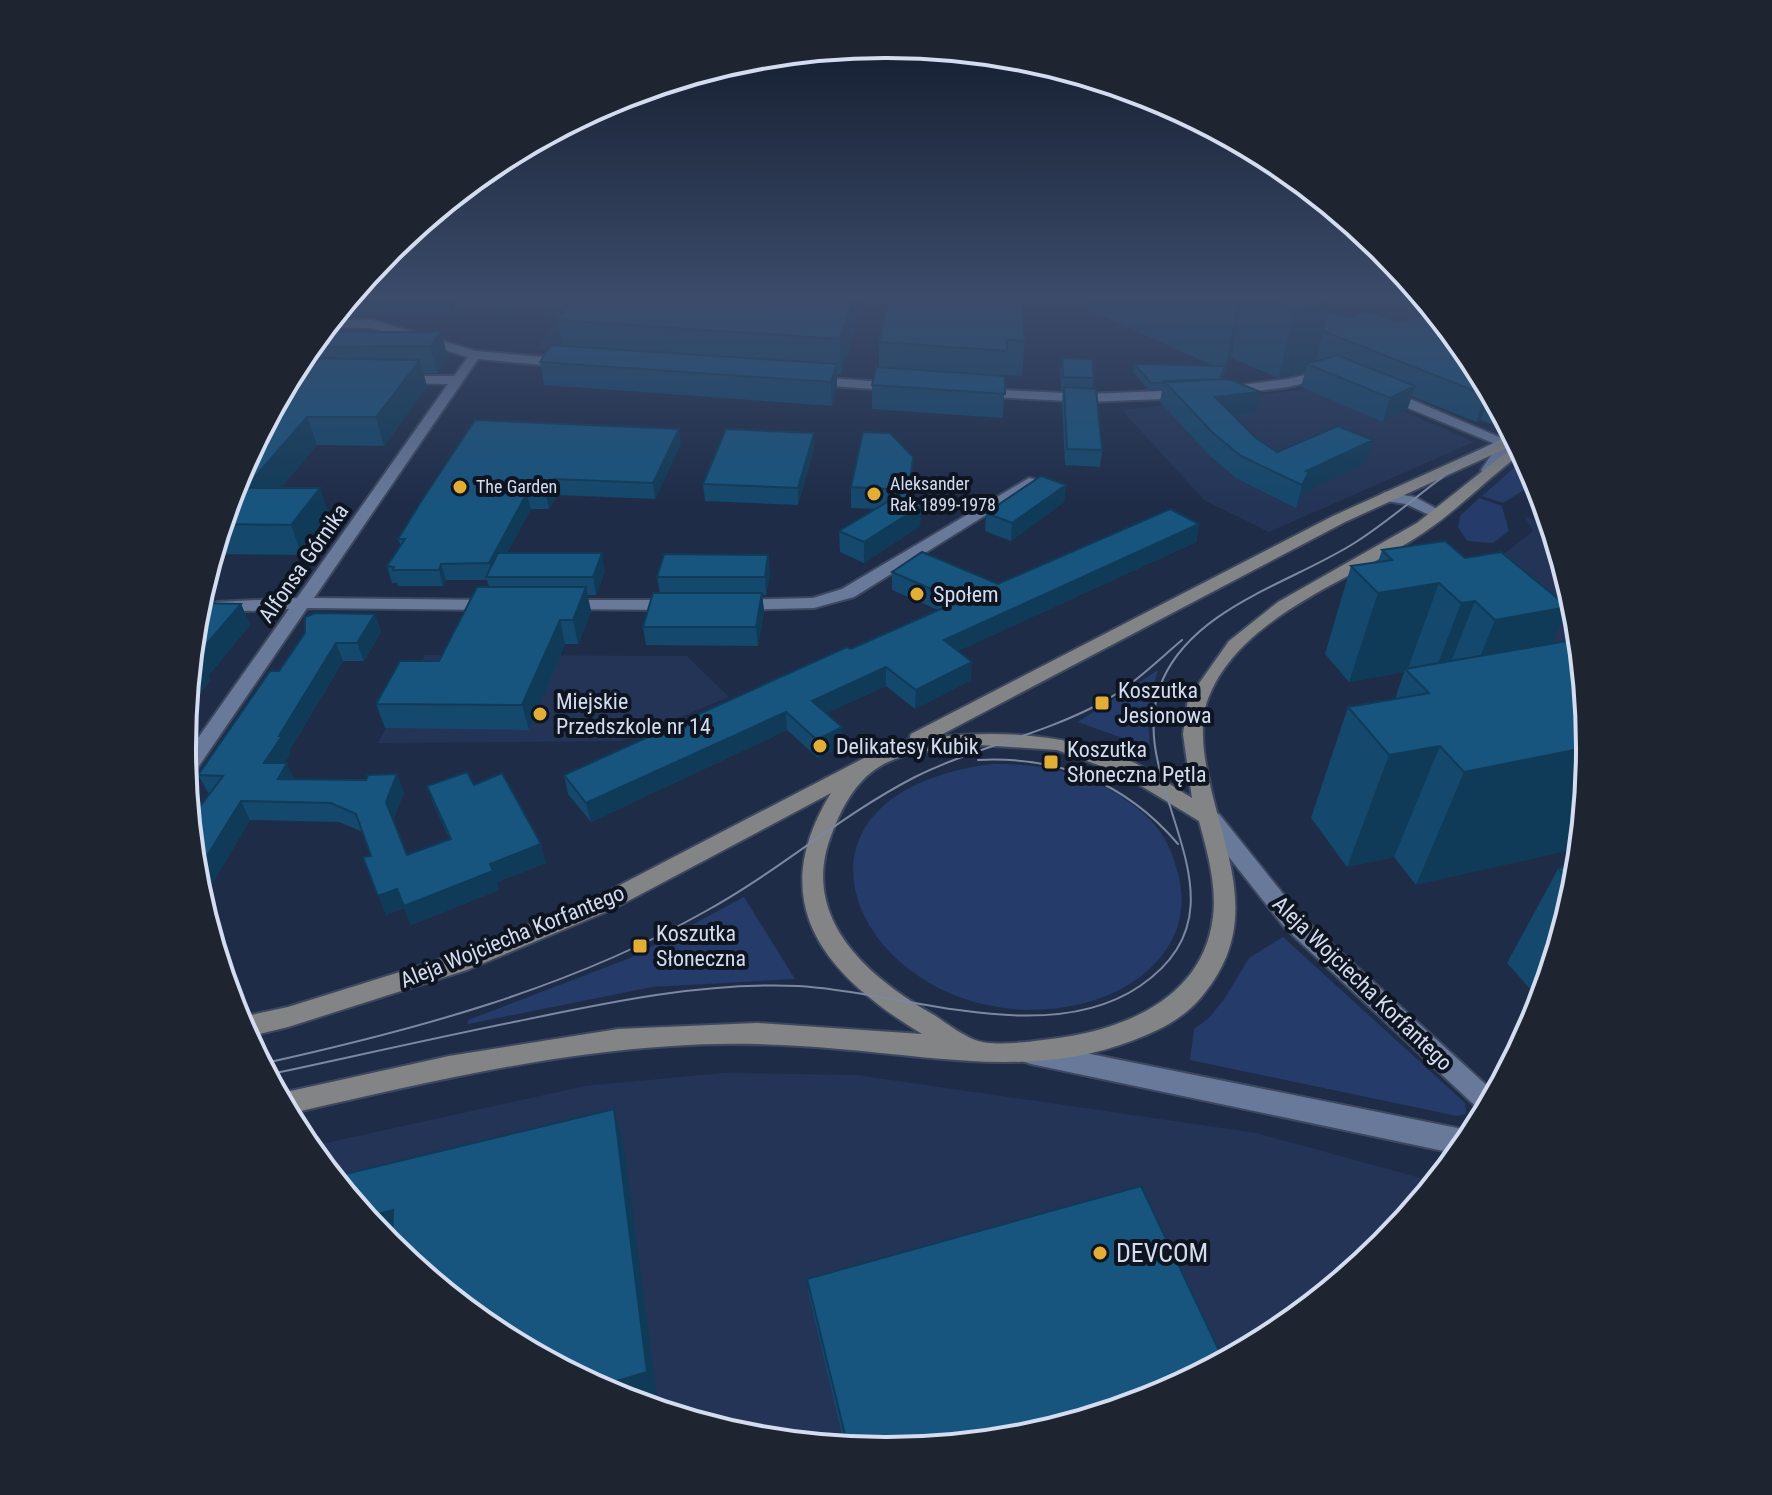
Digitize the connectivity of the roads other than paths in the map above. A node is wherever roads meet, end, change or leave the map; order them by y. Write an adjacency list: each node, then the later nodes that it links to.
1 (467, 366): 4 (street, Alfonsa Górnika)
2 (1319, 366): 8 (street)
3 (381, 379): 4 (street)
4 (457, 380): 15 (street, Alfonsa Górnika)
5 (803, 380): 7 (street)
6 (1366, 385): 9 (street)
7 (922, 388)
8 (967, 392)
9 (1502, 439)
10 (1506, 447): 13 (main road)
11 (1507, 451): 14 (main road, Aleja Wojciecha Korfantego)
12 (1029, 482): 17 (street)
13 (1385, 497): 14 (street); 19 (main road)
14 (1438, 514): 22 (main road, Aleja Wojciecha Korfantego)
15 (302, 603): 16 (street); 18 (street); 20 (street, Alfonsa Górnika)
16 (508, 605)
17 (539, 605)
18 (211, 607)
19 (900, 748): 21 (main road, Aleja Wojciecha Korfantego); 22 (main road)
20 (196, 755)
21 (855, 772): 23 (main road, Aleja Wojciecha Korfantego); 24 (main road)
22 (1211, 819): 25 (main road); 26 (street, Aleja Wojciecha Korfantego)
23 (255, 1024)
24 (970, 1049): 25 (main road); 27 (main road)
25 (1027, 1053): 28 (street)
26 (1480, 1096)
27 (295, 1101)
28 (1452, 1140)

